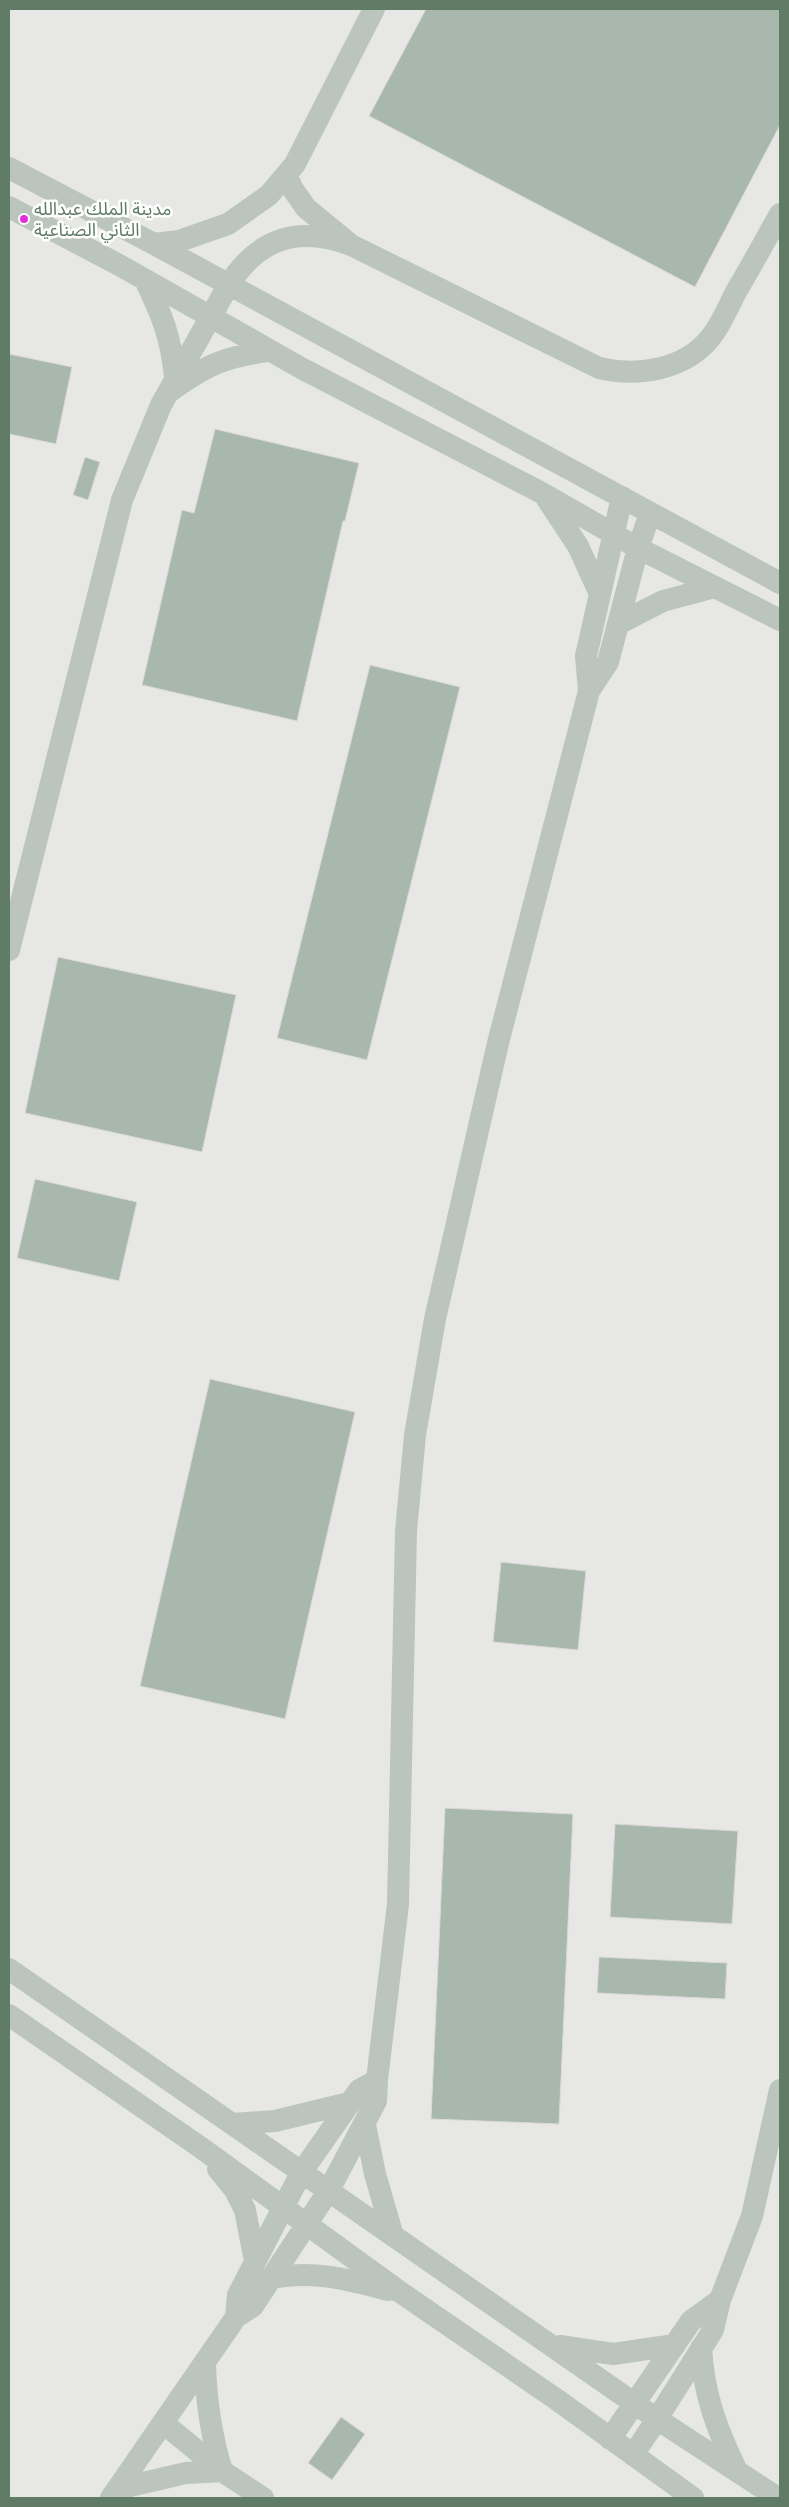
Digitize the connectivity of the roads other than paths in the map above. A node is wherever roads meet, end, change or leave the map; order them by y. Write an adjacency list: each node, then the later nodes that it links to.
1 (374, 9): 3 (street)
2 (9, 168): 6 (street)
3 (287, 176): 6 (street); 7 (street)
4 (9, 207): 8 (street)
5 (780, 214): 7 (street)
6 (154, 244): 9 (street)
7 (351, 245): 9 (street)
8 (145, 280): 10 (street); 12 (street)
9 (228, 286): 10 (street); 14 (street)
10 (210, 317): 11 (street); 12 (street)
11 (269, 351): 12 (street); 13 (street)
12 (171, 386): 24 (street)
13 (542, 493): 16 (street); 20 (street)
14 (622, 497): 15 (street); 16 (street)
15 (650, 514): 17 (street); 18 (street)
16 (612, 532): 17 (street); 20 (street)
17 (638, 548): 19 (street); 22 (street)
18 (780, 583)
19 (715, 587): 21 (street); 22 (street)
20 (599, 592): 23 (street)
21 (780, 620)
22 (618, 624): 23 (street)
23 (589, 691): 27 (street)
24 (9, 950)
25 (9, 1969): 30 (street)
26 (9, 2015): 32 (street)
27 (377, 2080): 29 (street); 31 (street)
28 (780, 2090): 41 (street)
29 (349, 2104): 30 (street); 33 (street)
30 (232, 2124): 33 (street)
31 (365, 2125): 34 (street); 37 (street)
32 (200, 2148): 35 (street); 38 (street)
33 (301, 2173): 34 (street); 35 (street)
34 (329, 2190): 36 (street); 37 (street)
35 (284, 2208): 36 (street); 38 (street)
36 (306, 2225): 39 (street); 40 (street)
37 (393, 2236): 43 (street)
38 (255, 2261): 42 (street)
39 (271, 2278): 40 (street); 42 (street)
40 (400, 2292): 50 (street)
41 (720, 2300): 44 (street); 45 (street)
42 (236, 2317): 46 (street)
43 (549, 2344): 44 (street); 47 (street)
44 (675, 2345): 47 (street)
45 (701, 2348): 48 (street); 52 (street)
46 (205, 2363): 49 (street); 53 (street)
47 (635, 2404): 48 (street); 50 (street)
48 (657, 2420): 51 (street); 52 (street)
49 (163, 2423): 53 (street); 54 (street)
50 (610, 2439): 51 (street)
51 (632, 2455): 56 (street)
52 (736, 2469): 57 (street)
53 (222, 2471): 54 (street); 55 (street)
54 (114, 2494)
55 (263, 2498)
56 (693, 2498)
57 (778, 2498)

